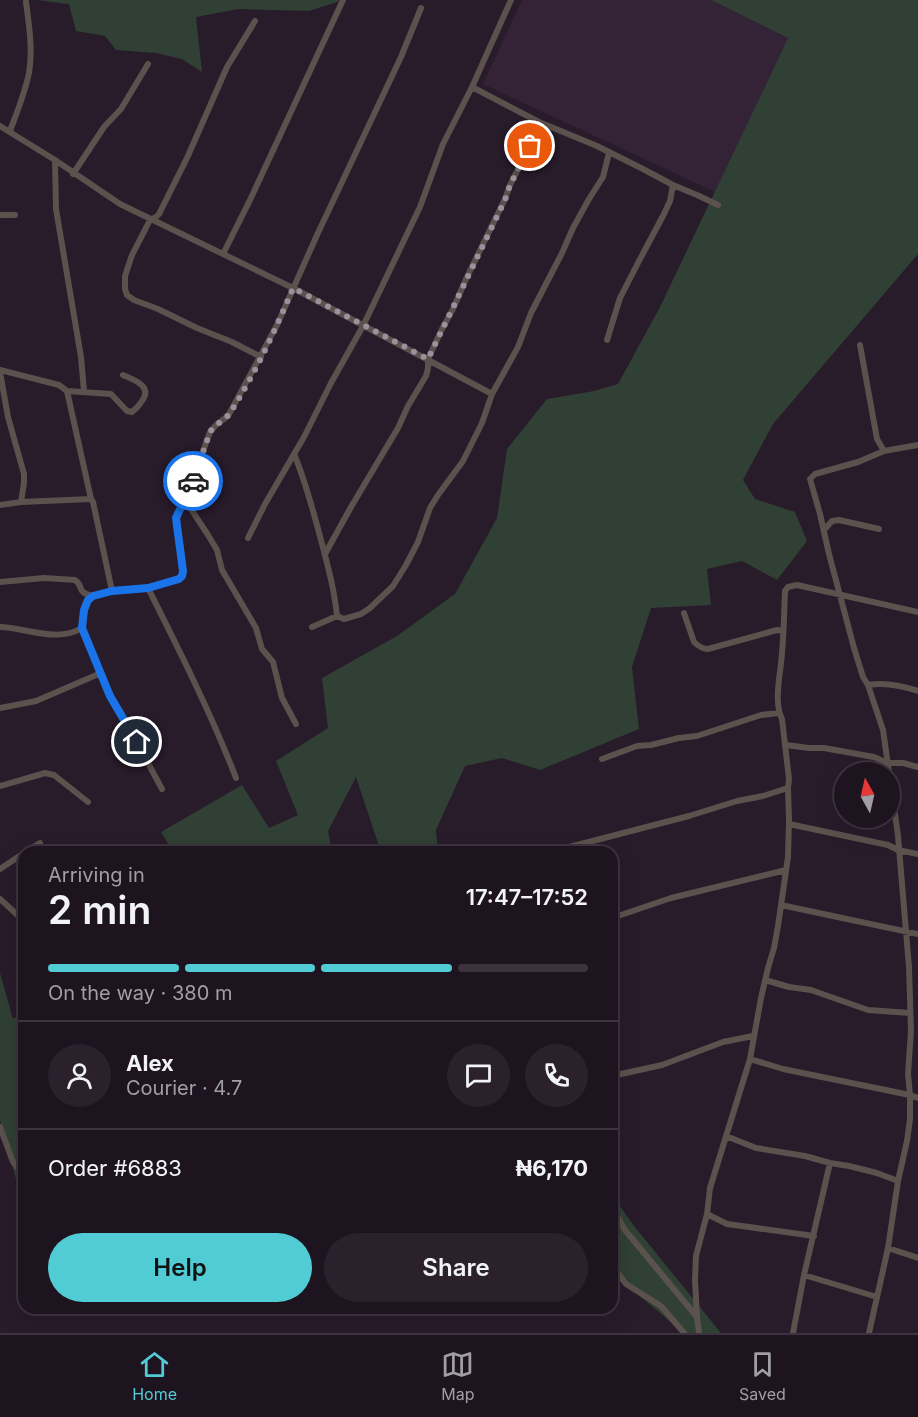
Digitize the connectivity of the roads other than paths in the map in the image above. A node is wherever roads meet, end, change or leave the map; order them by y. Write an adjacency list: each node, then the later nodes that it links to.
1 (343, 0): 19 (street)
2 (512, 0): 7 (street)
3 (26, 3): 10 (street)
4 (421, 8): 20 (street)
5 (255, 21): 18 (street)
6 (148, 64): 13 (street)
7 (472, 87): 8 (street); 21 (street)
8 (539, 122): 11 (street); 25 (street)
9 (0, 126): 10 (street)
10 (10, 131): 12 (street)
11 (609, 153): 14 (street); 32 (street)
12 (55, 160): 13 (street); 31 (street)
13 (73, 174): 18 (street)
14 (673, 186): 15 (street); 22 (street)
15 (718, 205)
16 (0, 214): 17 (street)
17 (15, 215)
18 (150, 220): 19 (street); 24 (street)
19 (223, 254): 20 (street)
20 (293, 288): 21 (street); 24 (street)
21 (363, 326): 25 (street); 35 (street)
22 (607, 340)
23 (860, 345): 34 (street)
24 (261, 357): 37 (street)
25 (428, 359): 32 (street); 43 (street)
26 (0, 371): 27 (street); 29 (street)
27 (11, 373): 29 (street); 30 (street)
28 (123, 375): 31 (street)
29 (3, 387): 38 (street)
30 (67, 391): 31 (street); 36 (street)
31 (84, 391)
32 (492, 394): 51 (street)
33 (918, 445): 34 (street)
34 (884, 451): 41 (street)
35 (294, 454): 42 (street); 43 (street)
36 (91, 499): 38 (street); 46 (street)
37 (185, 500): 45 (street); 61 (street)
38 (21, 502): 39 (street)
39 (0, 505)
40 (879, 529): 41 (street)
41 (824, 530): 47 (street)
42 (248, 538)
43 (325, 554): 51 (street)
44 (0, 582): 48 (street)
45 (148, 588): 46 (street); 68 (street)
46 (112, 591): 48 (street)
47 (840, 595): 49 (street); 55 (street); 57 (street)
48 (93, 596): 54 (street)
49 (918, 612)
50 (684, 613): 55 (street)
51 (337, 616): 53 (street)
52 (0, 627): 54 (street)
53 (312, 627)
54 (82, 628): 56 (street)
55 (783, 634): 60 (street)
56 (101, 673): 59 (street); 71 (street)
57 (868, 686): 58 (street); 65 (street)
58 (918, 692)
59 (0, 708)
60 (779, 713): 62 (street); 63 (street)
61 (296, 724)
62 (786, 745): 64 (street); 70 (street)
63 (602, 759)
64 (885, 762)
65 (887, 762)
66 (900, 763): 67 (street)
67 (918, 767)
68 (236, 778)
69 (0, 786): 72 (street)
70 (788, 788): 73 (street); 77 (street)
71 (162, 789)
72 (88, 802)
73 (789, 824): 78 (street); 82 (street)
74 (897, 828): 78 (street)
75 (39, 843): 76 (street)
76 (34, 846)
77 (573, 846)
78 (898, 850): 79 (street); 87 (street)
79 (918, 854)
80 (18, 857): 81 (street)
81 (0, 869)
82 (786, 870): 84 (street); 86 (street)
83 (0, 899): 85 (street)
84 (781, 905): 87 (street); 89 (street)
85 (18, 916)
86 (618, 916)
87 (906, 932): 88 (street); 90 (street)
88 (918, 934)
89 (765, 980): 90 (street); 92 (street)
90 (910, 1014): 91 (street); 95 (street)
91 (918, 1019)
92 (753, 1036): 93 (street); 94 (street)
93 (750, 1059): 95 (street); 98 (street)
94 (618, 1075)
95 (910, 1095): 96 (street); 101 (street)
96 (918, 1098)
97 (0, 1127): 100 (street)
98 (726, 1136): 99 (street); 102 (street)
99 (830, 1163): 101 (street); 104 (street)
100 (18, 1167)
101 (898, 1181): 105 (street)
102 (707, 1214): 104 (street); 110 (street)
103 (618, 1218): 110 (street)
104 (813, 1236): 108 (street)
105 (888, 1248): 106 (street); 109 (street)
106 (918, 1258)
107 (618, 1273): 111 (street)
108 (804, 1275): 109 (street); 113 (street)
109 (877, 1296): 114 (street)
110 (693, 1305): 112 (street)
111 (684, 1333)
112 (699, 1333)
113 (793, 1333)
114 (869, 1333)

